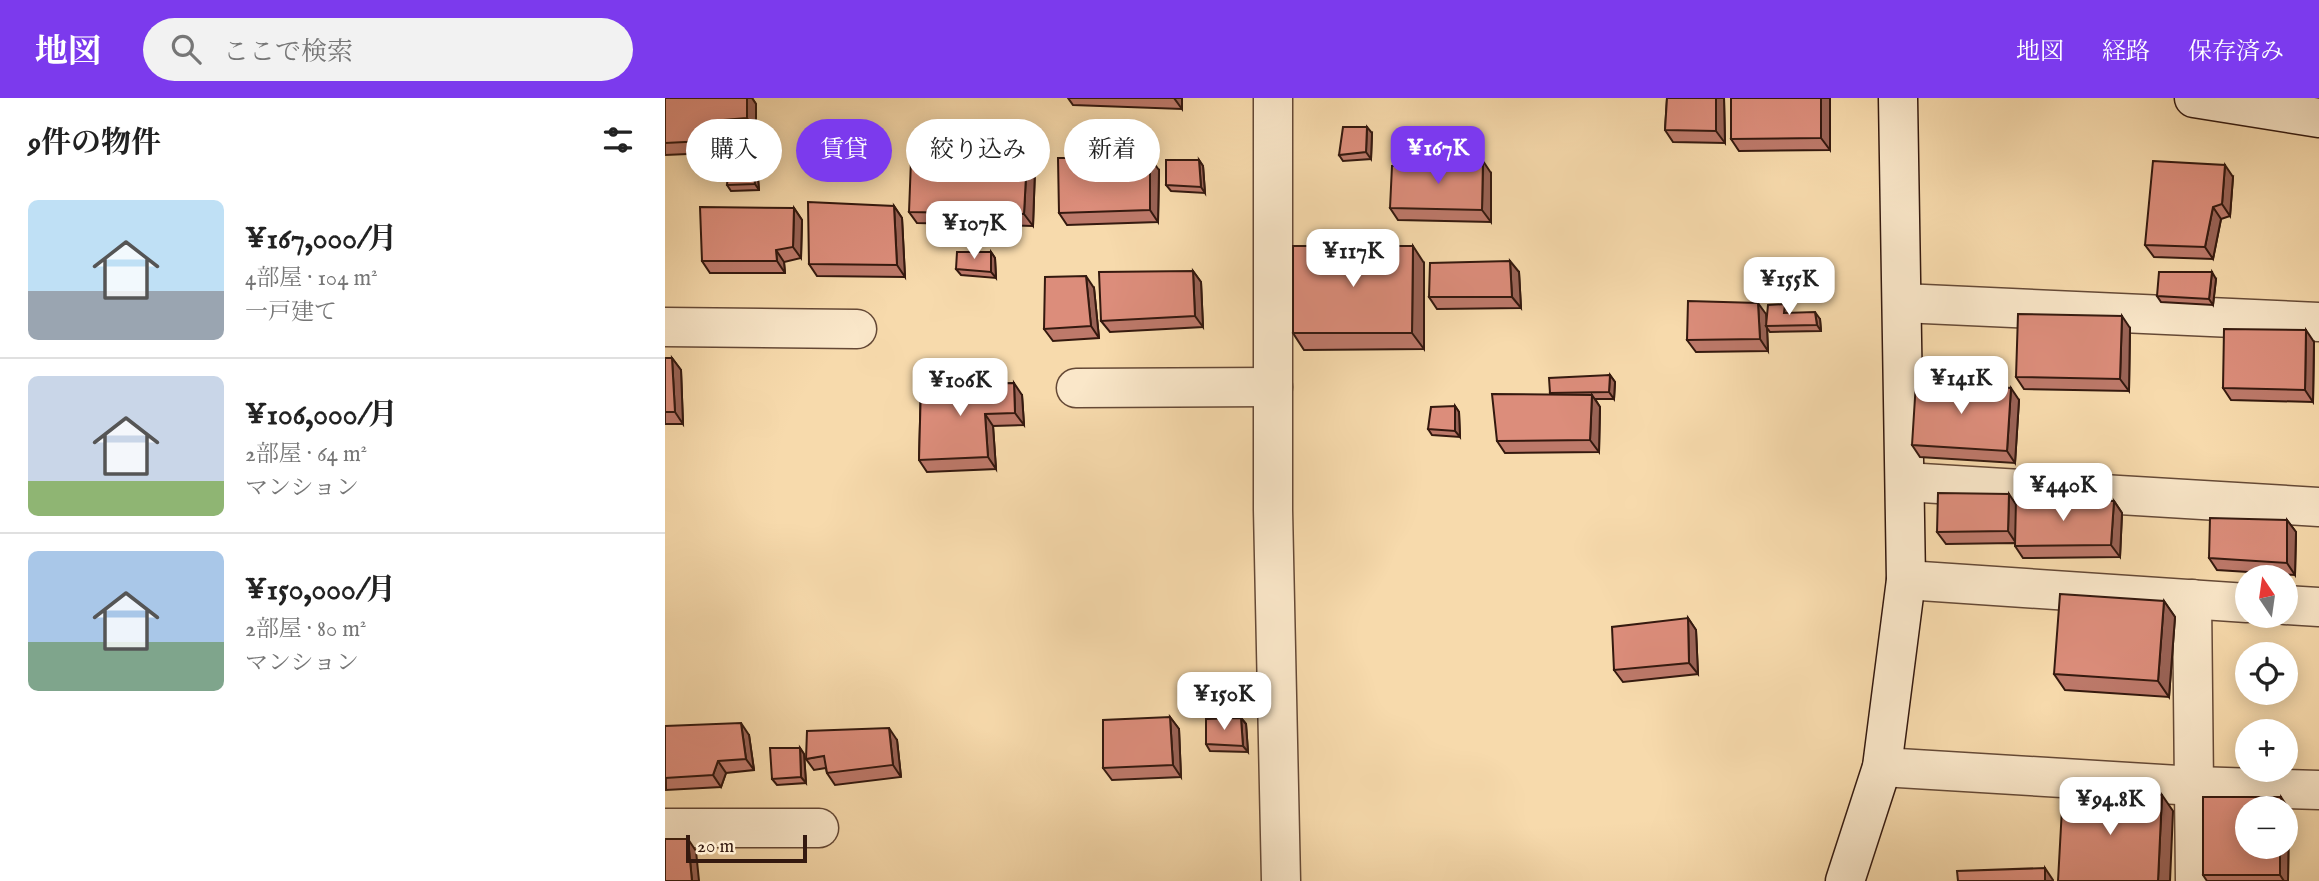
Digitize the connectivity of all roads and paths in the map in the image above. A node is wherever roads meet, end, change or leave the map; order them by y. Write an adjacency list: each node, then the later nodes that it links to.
1 (1273, 98): 9 (street)
2 (1898, 98): 5 (street)
3 (2194, 98): 4 (street)
4 (2319, 118)
5 (1902, 303): 6 (street); 11 (street)
6 (2319, 322)
7 (665, 327): 8 (street)
8 (857, 329)
9 (1273, 387): 10 (street); 23 (street)
10 (1076, 388)
11 (1905, 482): 12 (street); 13 (street)
12 (2319, 508)
13 (1906, 580): 14 (street); 18 (street)
14 (2192, 599): 15 (street); 19 (street)
15 (2235, 602)
16 (2298, 606): 17 (street)
17 (2319, 607)
18 (1882, 767): 19 (street); 24 (street)
19 (2195, 786): 20 (street); 25 (street)
20 (2319, 790)
21 (665, 828): 22 (street)
22 (819, 828)
23 (1281, 881)
24 (1845, 881)
25 (2195, 881)

